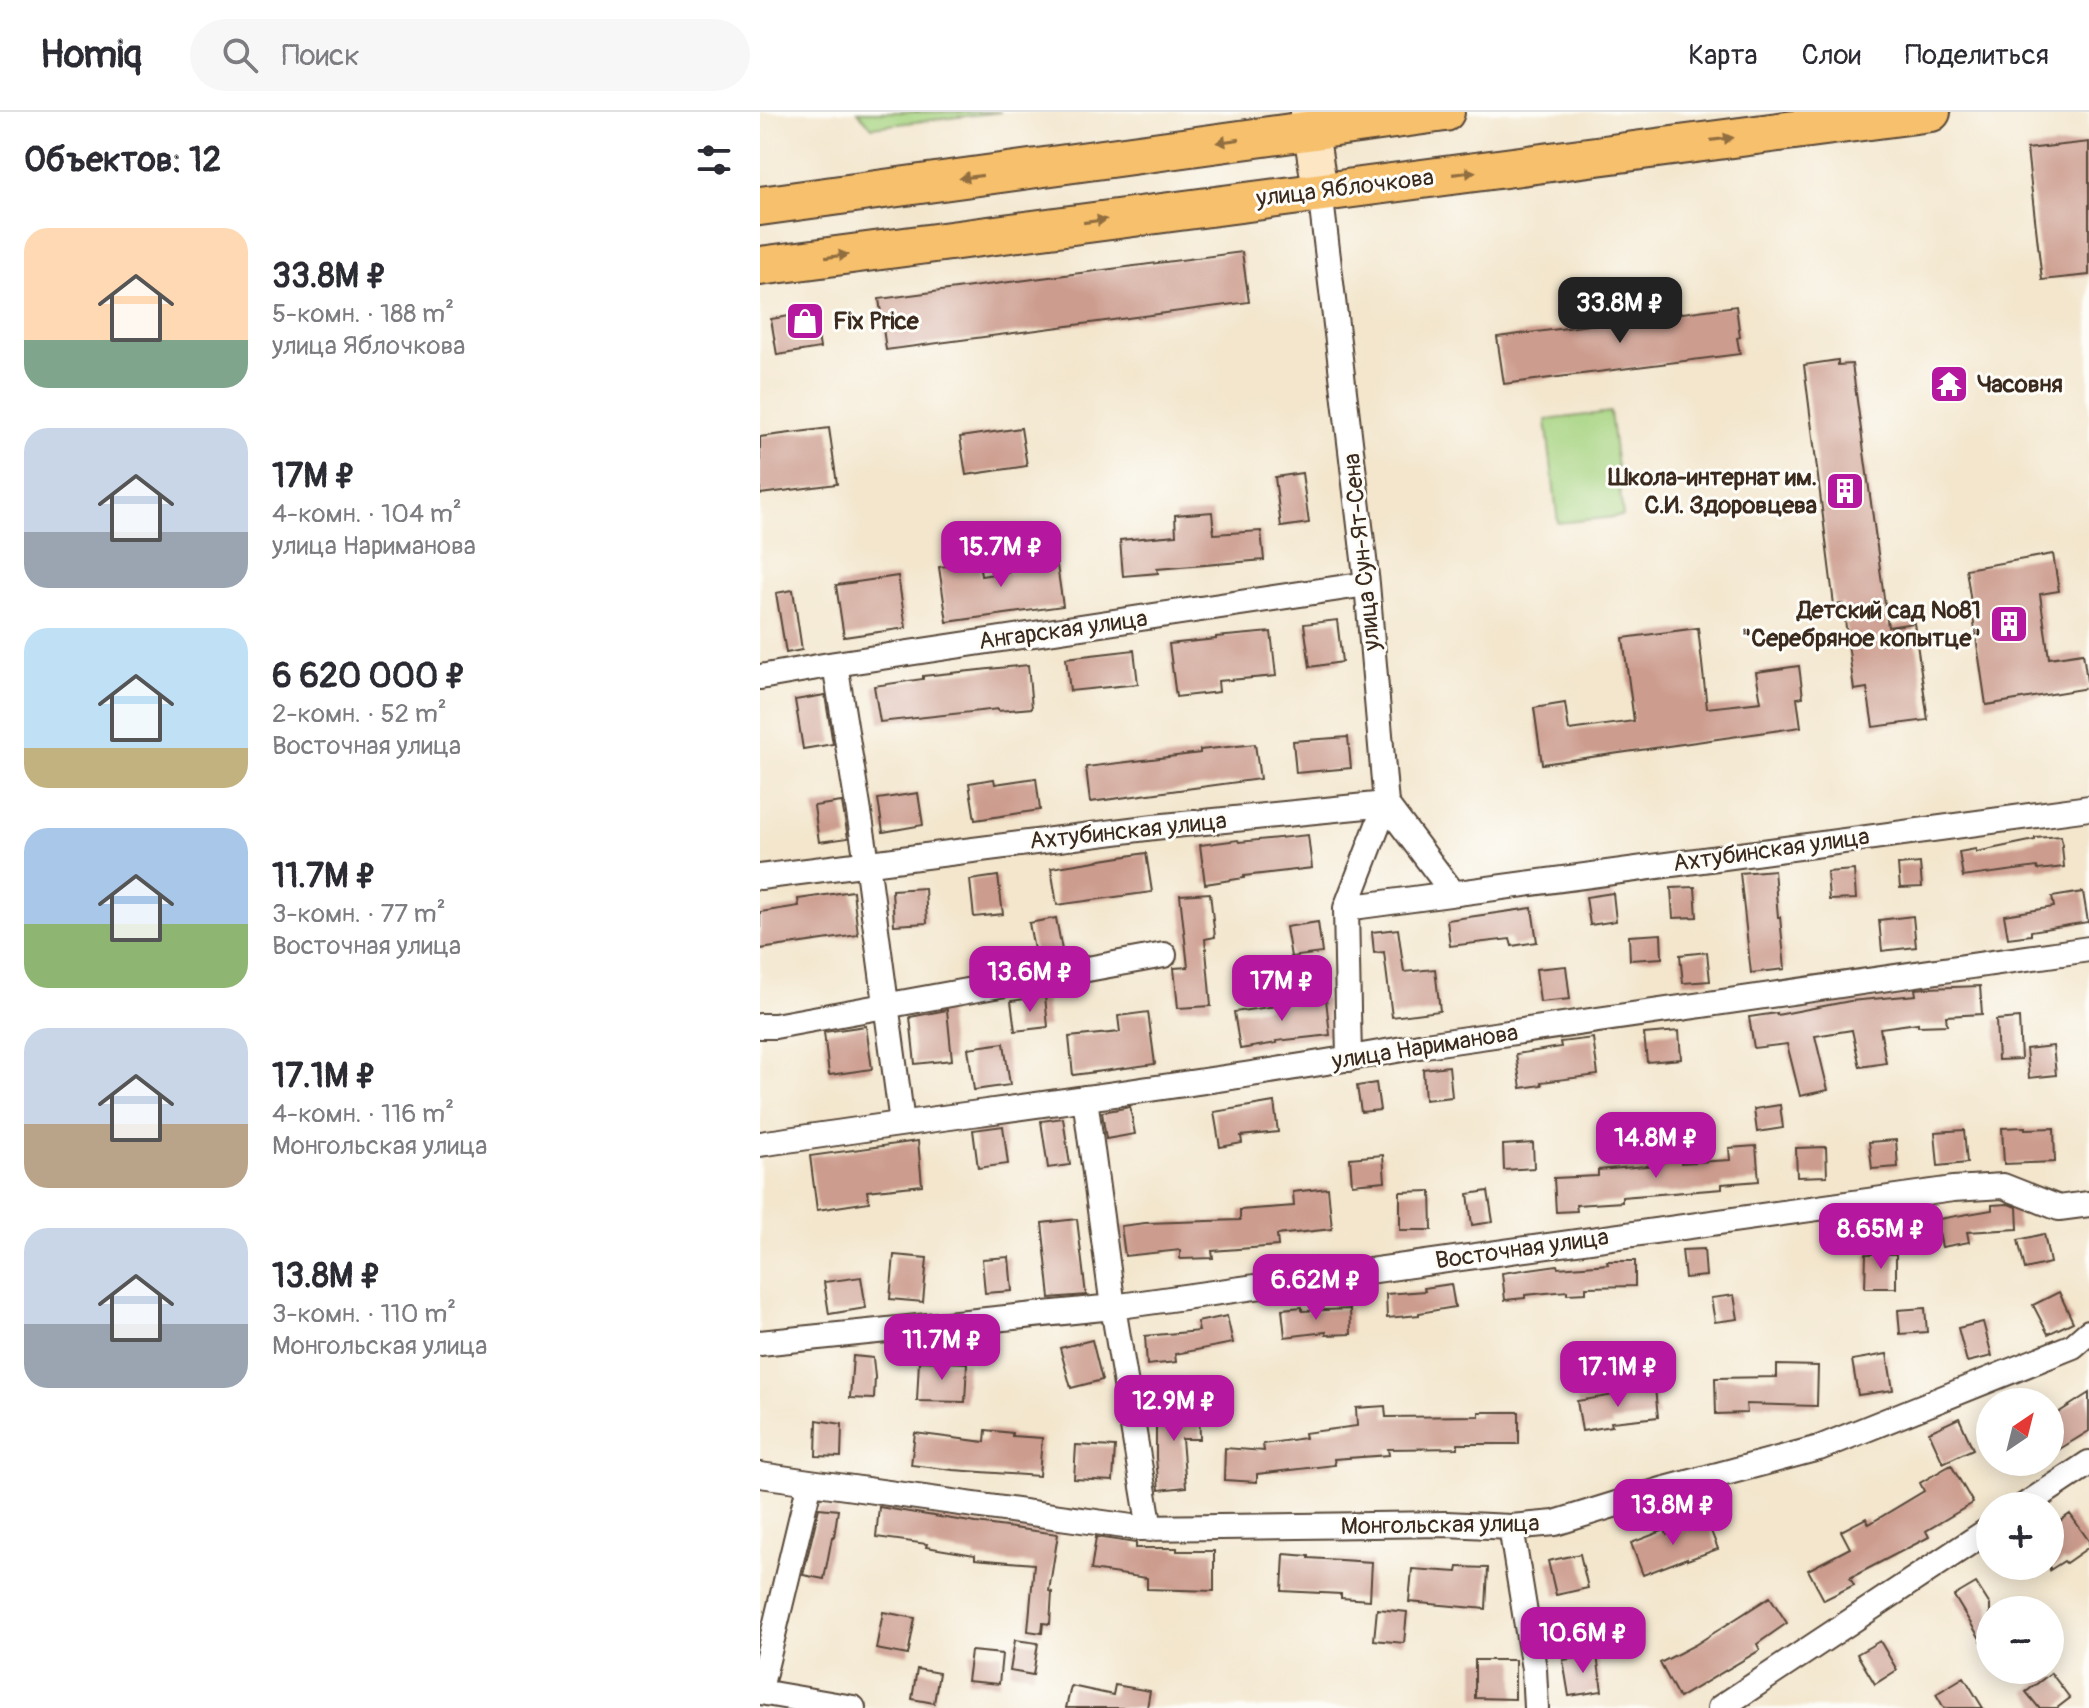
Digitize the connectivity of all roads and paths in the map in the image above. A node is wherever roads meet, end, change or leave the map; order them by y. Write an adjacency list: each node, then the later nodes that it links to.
1 (1445, 112): 3 (main road)
2 (1931, 112): 4 (main road, улица Яблочкова, one-way to 2)
3 (1309, 121): 4 (main road); 5 (main road, one-way to 5)
4 (1320, 191): 6 (main road, улица Яблочкова, one-way to 4); 7 (street, улица Сун-Ят-Сена)
5 (760, 206)
6 (760, 266)
7 (1367, 584): 8 (street, Ангарская улица); 10 (street, улица Сун-Ят-Сена)
8 (835, 664): 9 (street, Ангарская улица); 12 (street)
9 (760, 677)
10 (1386, 804): 12 (street, Ахтубинская улица); 14 (street); 15 (street, улица Сун-Ят-Сена)
11 (2089, 808): 14 (street, Ахтубинская улица)
12 (867, 862): 13 (street, Ахтубинская улица); 18 (street)
13 (760, 877)
14 (1453, 893): 15 (street, Ахтубинская улица)
15 (1346, 908): 20 (street)
16 (2089, 949): 20 (street, улица Нариманова)
17 (1164, 955): 18 (street)
18 (886, 1005): 19 (street); 22 (street)
19 (760, 1026)
20 (1349, 1059): 21 (street, улица Нариманова)
21 (1085, 1098): 22 (street, улица Нариманова); 25 (street)
22 (902, 1123): 23 (street, улица Нариманова)
23 (760, 1144)
24 (2089, 1204): 25 (street, Восточная улица)
25 (1113, 1307): 27 (street, Восточная улица); 33 (street)
26 (2089, 1332): 32 (street, Монгольская улица)
27 (760, 1343)
28 (2089, 1463): 31 (street)
29 (760, 1475): 30 (street, Монгольская улица)
30 (810, 1482): 33 (street, Монгольская улица); 35 (street)
31 (2045, 1492)
32 (1511, 1527): 33 (street, Монгольская улица); 37 (street)
33 (1150, 1529)
34 (1976, 1538): 38 (street)
35 (760, 1691): 36 (street)
36 (853, 1708)
37 (1536, 1708)
38 (1720, 1708)

